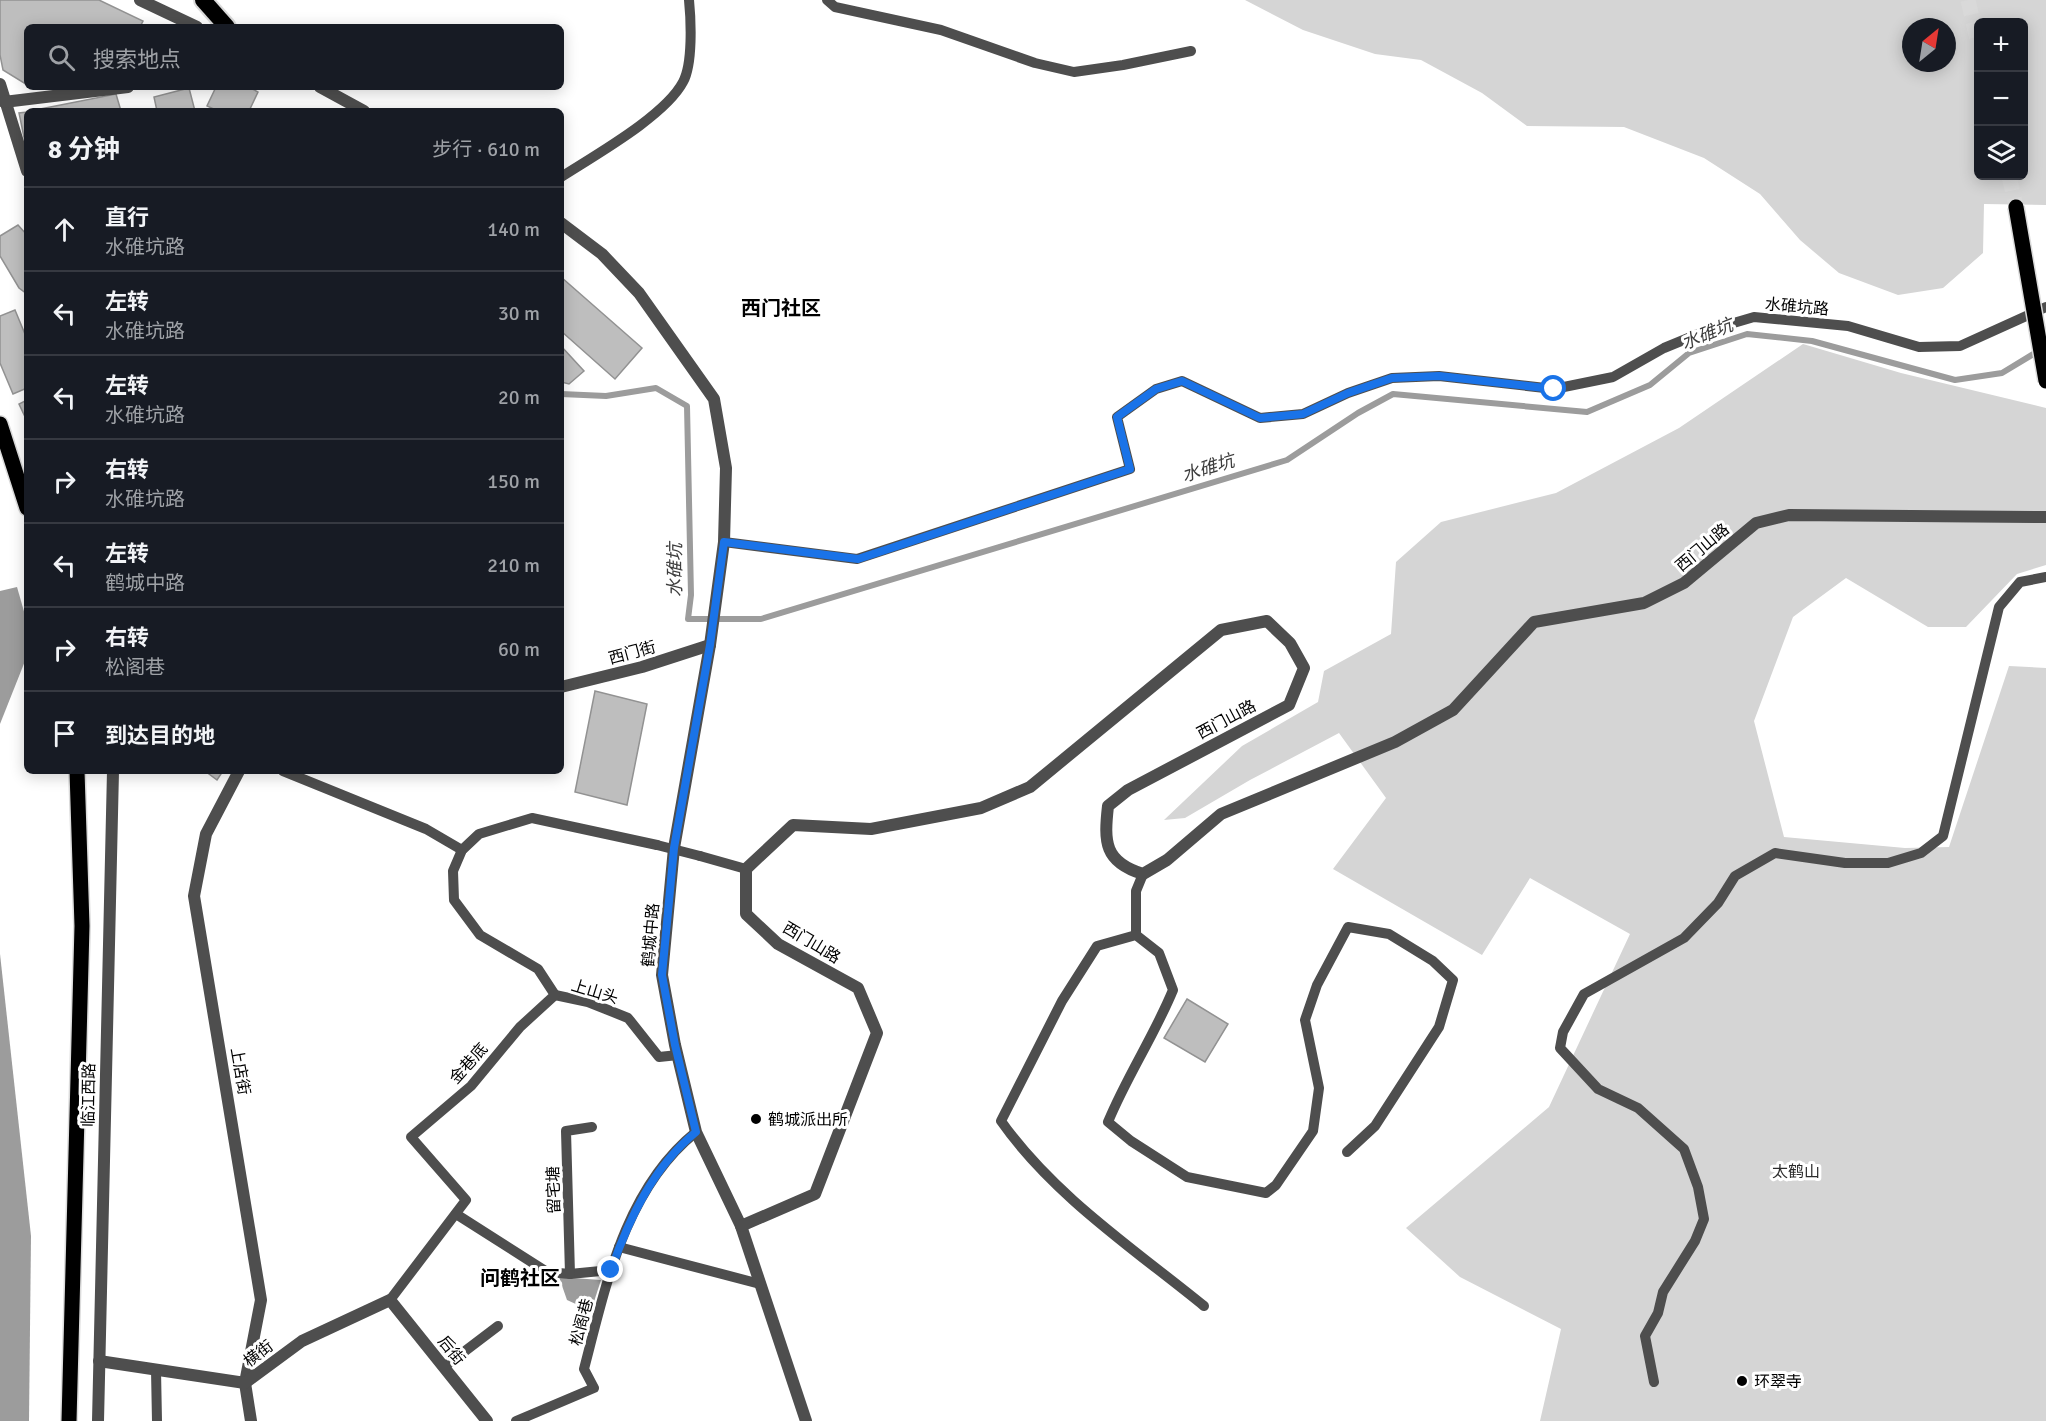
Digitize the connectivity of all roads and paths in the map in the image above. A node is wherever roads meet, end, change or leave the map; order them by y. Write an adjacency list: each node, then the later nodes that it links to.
1 (140, 0): 6 (street)
2 (203, 0): 7 (highway)
3 (699, 0): 5 (lane)
4 (827, 0): 8 (lane)
5 (689, 5): 15 (lane)
6 (191, 24)
7 (224, 24)
8 (1191, 51)
9 (0, 84): 12 (street)
10 (103, 90): 12 (street)
11 (326, 90): 13 (street)
12 (4, 102): 14 (street)
13 (358, 108)
14 (24, 162)
15 (564, 175)
16 (2016, 207): 19 (main road, bridge)
17 (564, 225): 23 (street, 鹤城中路)
18 (2046, 308): 23 (lane, 水碓坑路)
19 (2046, 381)
20 (0, 424): 21 (main road)
21 (24, 499)
22 (2046, 517): 33 (street, 西门山路)
23 (724, 542): 25 (street, 鹤城中路)
24 (2046, 577): 52 (lane)
25 (710, 645): 26 (street, 西门街); 36 (street, 鹤城中路)
26 (564, 686)
27 (77, 774): 54 (main road)
28 (113, 774): 49 (street, 临江西路)
29 (237, 774): 53 (street, 上店街)
30 (290, 774): 31 (lane)
31 (462, 850): 32 (lane, bridge); 35 (lane)
32 (746, 869): 33 (street, 西门山路); 41 (street, 西门山路)
33 (1143, 874): 34 (lane)
34 (1136, 935): 39 (lane); 47 (lane)
35 (555, 995): 36 (lane, 上山头); 40 (lane, 金巷底)
36 (678, 1055): 38 (street, 鹤城中路)
37 (592, 1128): 44 (lane, 留宅塘)
38 (696, 1132): 41 (street, 鹤城中路); 42 (lane, 松阁巷)
39 (1347, 1152)
40 (456, 1214): 44 (lane); 46 (lane)
41 (741, 1226): 45 (street, 鹤城中路)
42 (619, 1246): 43 (lane, 松阁巷); 45 (lane)
43 (611, 1270): 44 (lane); 59 (lane, 松阁巷)
44 (570, 1274)
45 (760, 1284): 60 (street, 鹤城中路)
46 (390, 1300): 50 (street, 后街); 53 (street, 横街)
47 (1204, 1306)
48 (498, 1326): 50 (lane)
49 (99, 1361): 51 (street, 横街); 55 (street, 临江西路)
50 (444, 1368): 58 (street, 后街)
51 (156, 1370): 53 (street, 横街); 56 (lane)
52 (1654, 1382)
53 (245, 1383): 57 (street, 上店街)
54 (69, 1421)
55 (98, 1421)
56 (158, 1421)
57 (251, 1421)
58 (487, 1421)
59 (516, 1421)
60 (806, 1421)

